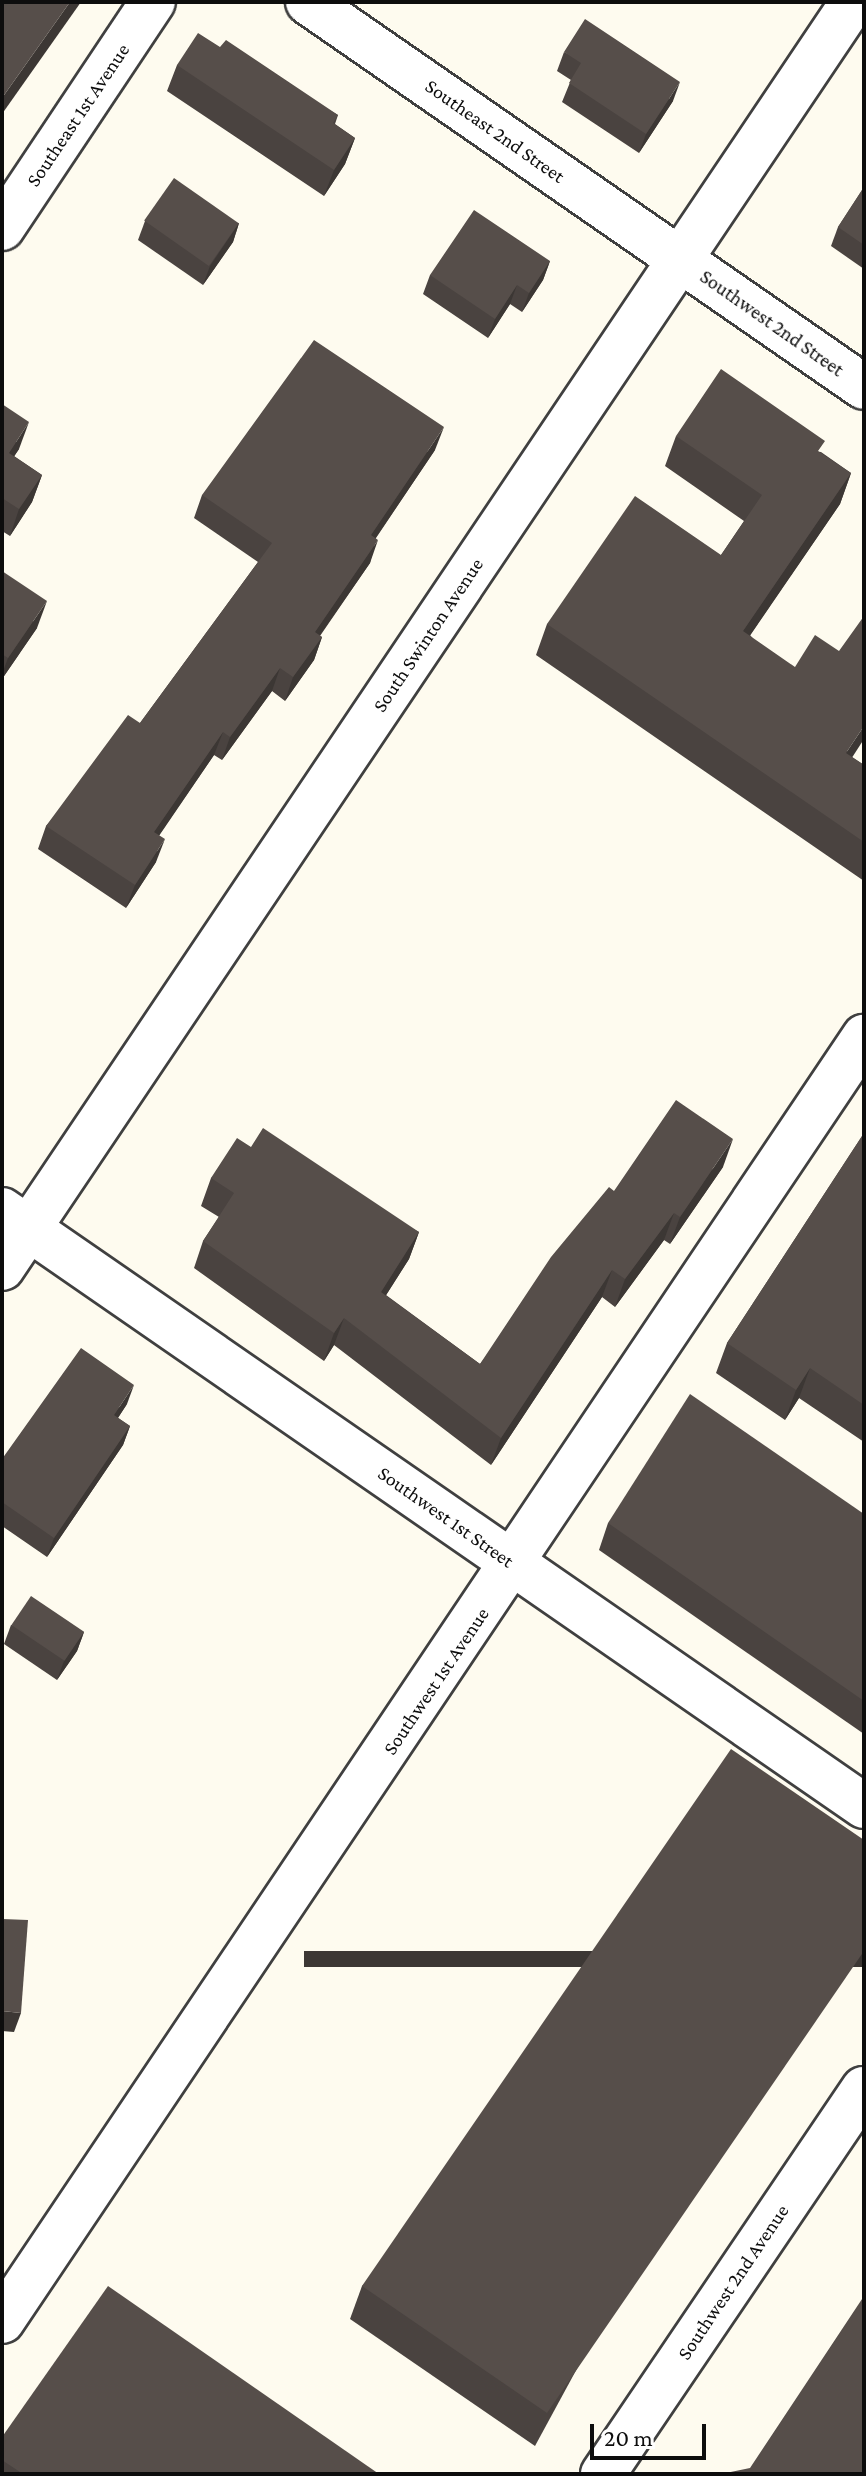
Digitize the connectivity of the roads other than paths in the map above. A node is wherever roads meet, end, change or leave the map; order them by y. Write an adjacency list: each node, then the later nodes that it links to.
1 (153, 2): 4 (street, Southeast 1st Avenue)
2 (308, 2): 5 (street, Southeast 2nd Street)
3 (853, 2): 5 (street, South Swinton Avenue)
4 (2, 228)
5 (681, 259): 6 (street, Southwest 2nd Street); 8 (street, South Swinton Avenue)
6 (864, 387)
7 (864, 1037): 10 (street, Southwest 1st Avenue)
8 (15, 1219): 9 (street, South Swinton Avenue); 10 (street, Southwest 1st Street)
9 (2, 1268)
10 (515, 1565): 11 (street, Southwest 1st Street); 13 (street, Southwest 1st Avenue)
11 (864, 1806)
12 (864, 2089): 14 (street, Southwest 2nd Avenue)
13 (2, 2321)
14 (603, 2474)

